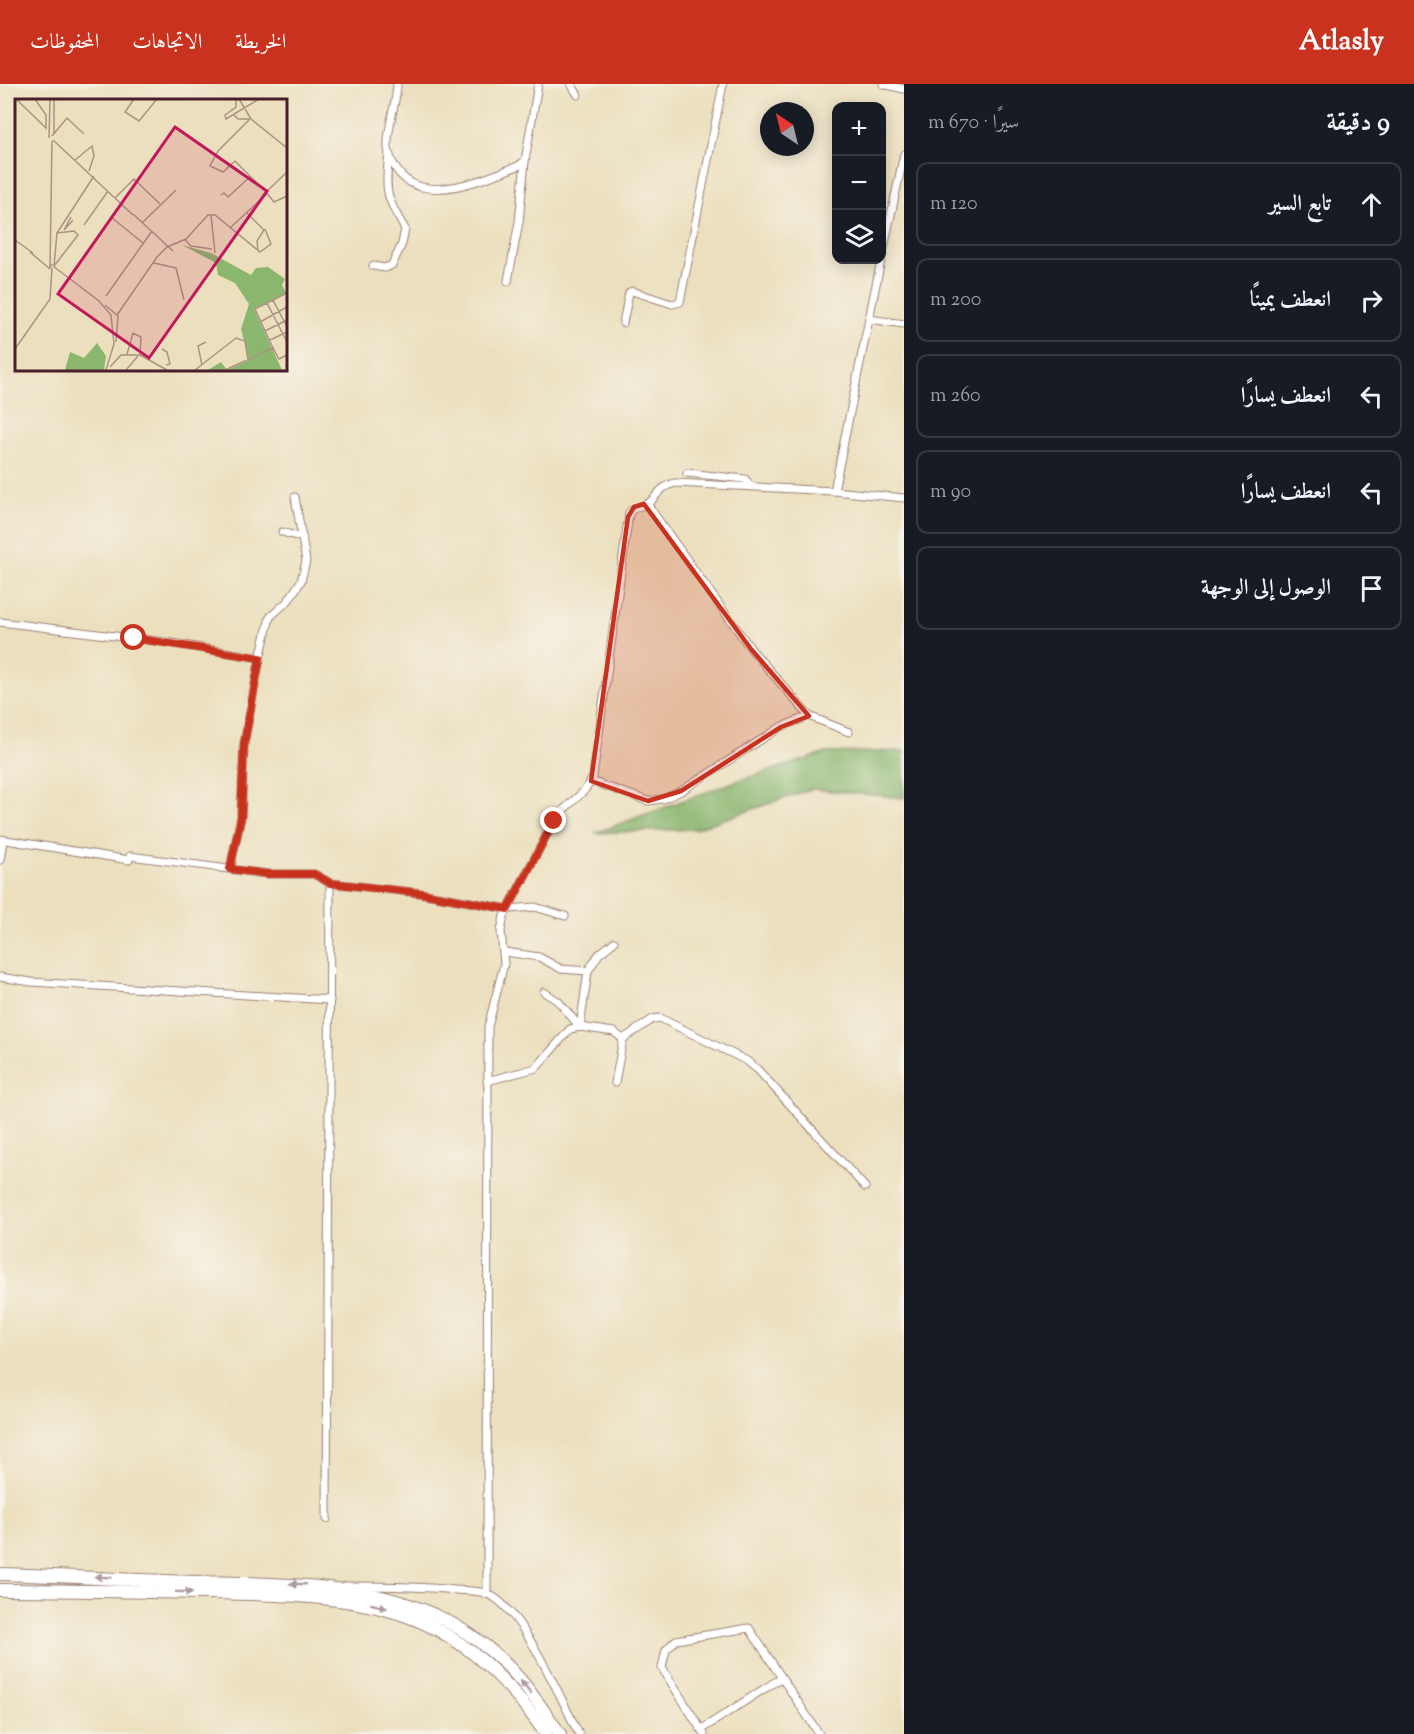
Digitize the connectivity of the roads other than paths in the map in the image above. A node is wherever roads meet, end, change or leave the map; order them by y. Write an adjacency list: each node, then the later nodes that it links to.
1 (398, 84): 8 (street)
2 (538, 84): 10 (street)
3 (571, 84): 7 (street)
4 (723, 84): 16 (street)
5 (883, 84): 6 (street)
6 (904, 86)
7 (578, 95)
8 (389, 153): 10 (street); 13 (street)
9 (904, 154): 11 (street)
10 (525, 162): 14 (street)
11 (886, 235)
12 (880, 264): 15 (street)
13 (373, 266)
14 (508, 281)
15 (869, 319): 17 (street); 20 (street)
16 (623, 323)
17 (904, 324)
18 (687, 472): 19 (street)
19 (751, 486): 20 (street); 23 (street)
20 (834, 491): 22 (street)
21 (295, 497): 25 (street)
22 (904, 498)
23 (647, 504): 28 (street); 30 (street)
24 (282, 532): 25 (street)
25 (303, 538): 27 (street)
26 (0, 622): 27 (street)
27 (260, 658): 33 (street)
28 (809, 716): 29 (street); 30 (street)
29 (849, 732)
30 (591, 781): 35 (street)
31 (1, 840): 32 (street); 33 (street)
32 (0, 860)
33 (230, 869): 34 (street)
34 (330, 883): 35 (street); 42 (street)
35 (508, 909): 36 (street); 38 (street)
36 (565, 916)
37 (614, 942): 39 (street)
38 (505, 952): 39 (street); 45 (street)
39 (588, 971): 43 (street)
40 (0, 976): 42 (street)
41 (544, 992): 43 (street)
42 (330, 1000): 48 (street)
43 (580, 1027): 44 (street); 45 (street)
44 (623, 1039): 46 (street); 47 (street)
45 (487, 1081): 52 (street)
46 (615, 1083)
47 (865, 1187)
48 (327, 1519)
49 (0, 1574): 50 (highway, one-way to 49)
50 (325, 1586): 52 (street); 56 (highway, one-way to 50)
51 (0, 1590): 55 (highway, one-way to 55)
52 (487, 1594): 57 (street)
53 (781, 1678): 54 (street); 54 (street); 58 (street)
54 (703, 1732)
55 (546, 1734)
56 (560, 1734)
57 (579, 1734)
58 (819, 1734)

